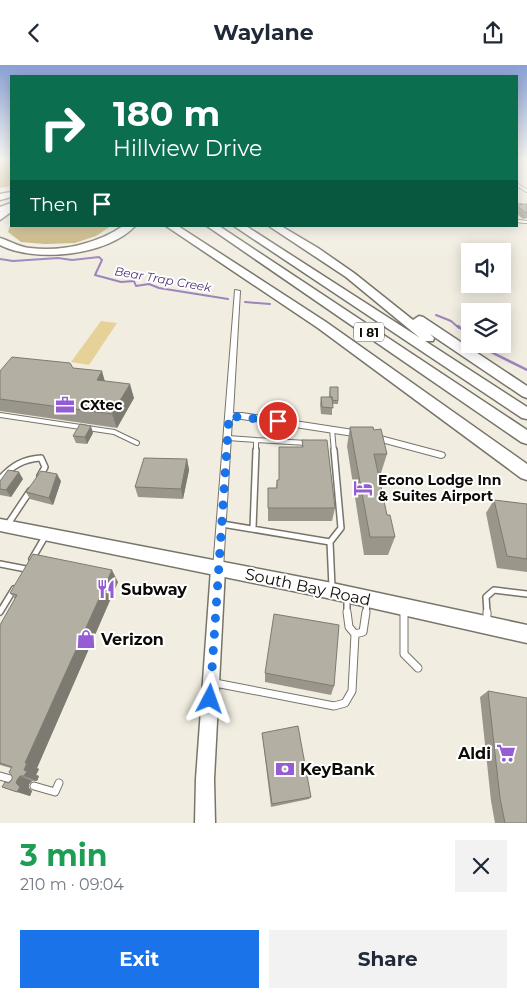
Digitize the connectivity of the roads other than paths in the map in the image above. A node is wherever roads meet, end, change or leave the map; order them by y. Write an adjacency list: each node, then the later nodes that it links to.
1 (10, 208): 2 (highway)
2 (0, 217)
3 (128, 227): 9 (highway)
4 (173, 227): 27 (highway)
5 (178, 227): 12 (highway)
6 (213, 227): 12 (highway, I 81)
7 (241, 227): 13 (highway, I 81)
8 (276, 227): 10 (highway)
9 (0, 241)
10 (350, 275): 13 (highway); 14 (highway)
11 (237, 291): 17 (street)
12 (406, 356): 19 (highway, I 81)
13 (493, 392): 15 (highway, I 81)
14 (527, 393)
15 (527, 414)
16 (0, 415): 22 (lane)
17 (229, 416): 18 (street); 20 (street)
18 (332, 429): 25 (lane); 26 (street)
19 (527, 437)
20 (228, 438): 21 (lane); 31 (street)
21 (256, 440): 23 (lane); 33 (lane)
22 (137, 443)
23 (314, 443)
24 (324, 444): 25 (lane)
25 (333, 444): 35 (lane)
26 (441, 455)
27 (527, 473)
28 (0, 479): 29 (lane)
29 (37, 481)
30 (32, 489): 32 (lane)
31 (222, 524): 33 (lane); 38 (street)
32 (3, 526): 34 (main road, South Bay Road)
33 (252, 528): 35 (lane)
34 (46, 534): 37 (lane); 38 (main road, South Bay Road)
35 (330, 542): 41 (lane)
36 (0, 564): 37 (lane)
37 (26, 569): 39 (lane)
38 (218, 569): 41 (main road, South Bay Road); 50 (street)
39 (21, 576)
40 (17, 583): 45 (lane)
41 (339, 593): 43 (main road, South Bay Road); 48 (lane)
42 (527, 594): 46 (lane)
43 (367, 599): 44 (main road, South Bay Road); 48 (lane)
44 (404, 608): 46 (main road, South Bay Road); 49 (lane)
45 (0, 612)
46 (487, 625): 47 (main road, South Bay Road)
47 (527, 633)
48 (355, 634): 50 (lane)
49 (418, 668)
50 (211, 682): 55 (street)
51 (0, 776): 52 (lane)
52 (20, 782)
53 (58, 783): 54 (lane)
54 (34, 786)
55 (205, 823)

